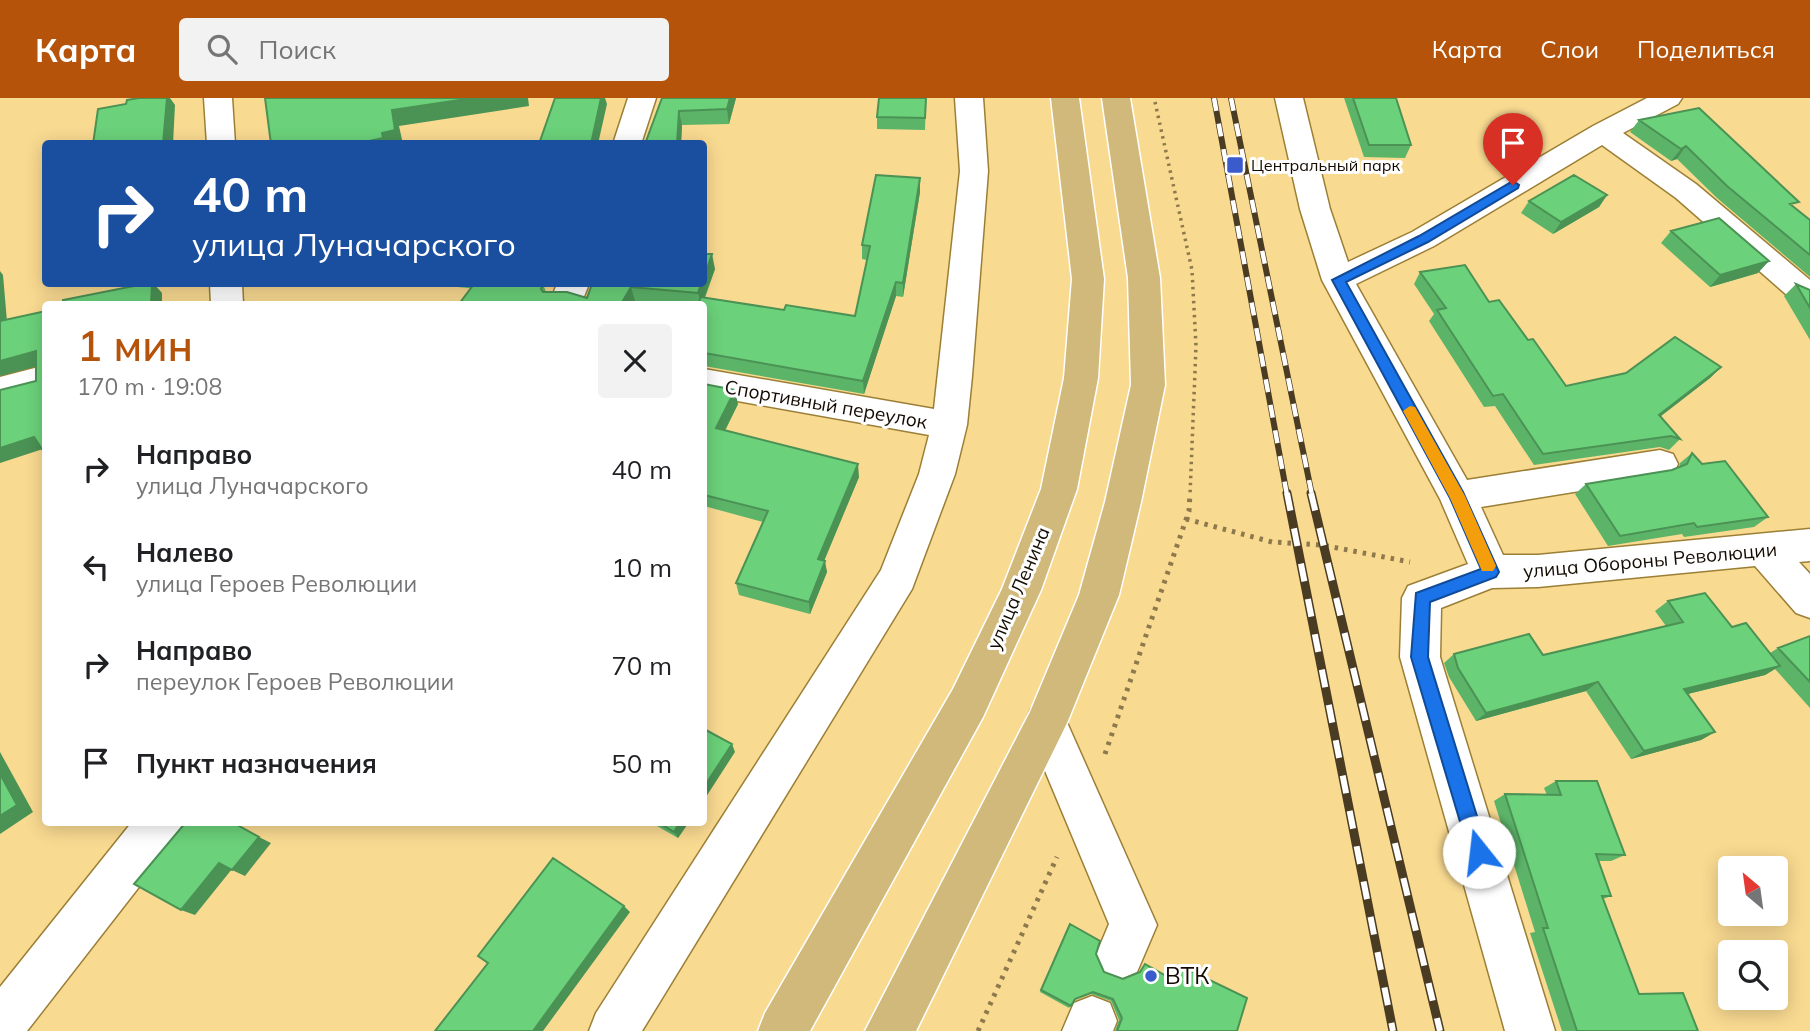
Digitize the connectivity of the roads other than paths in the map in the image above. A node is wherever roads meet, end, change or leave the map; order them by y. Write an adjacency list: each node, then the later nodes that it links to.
1 (218, 98): 9 (street)
2 (642, 98): 10 (street)
3 (969, 98): 16 (street)
4 (1065, 98): 28 (main road, улица Ленина)
5 (1116, 98): 23 (main road)
6 (1289, 98): 11 (street)
7 (1668, 98): 8 (street)
8 (1603, 132): 11 (street); 12 (street)
9 (221, 140)
10 (629, 140)
11 (1338, 280): 18 (street)
12 (1800, 288)
13 (42, 379): 15 (street)
14 (707, 383): 16 (street, Спортивный переулок)
15 (0, 390)
16 (949, 425): 27 (street)
17 (1660, 464): 18 (street)
18 (1457, 496): 21 (street)
19 (1810, 545): 20 (street, улица Обороны Революции)
20 (1765, 551): 21 (street, улица Обороны Революции); 22 (street)
21 (1491, 572): 30 (street, улица Обороны Революции)
22 (1810, 601)
23 (1046, 723): 25 (street); 29 (main road)
24 (158, 826): 26 (street)
25 (1120, 955)
26 (0, 1026)
27 (614, 1031)
28 (783, 1031)
29 (890, 1031)
30 (1530, 1031)

